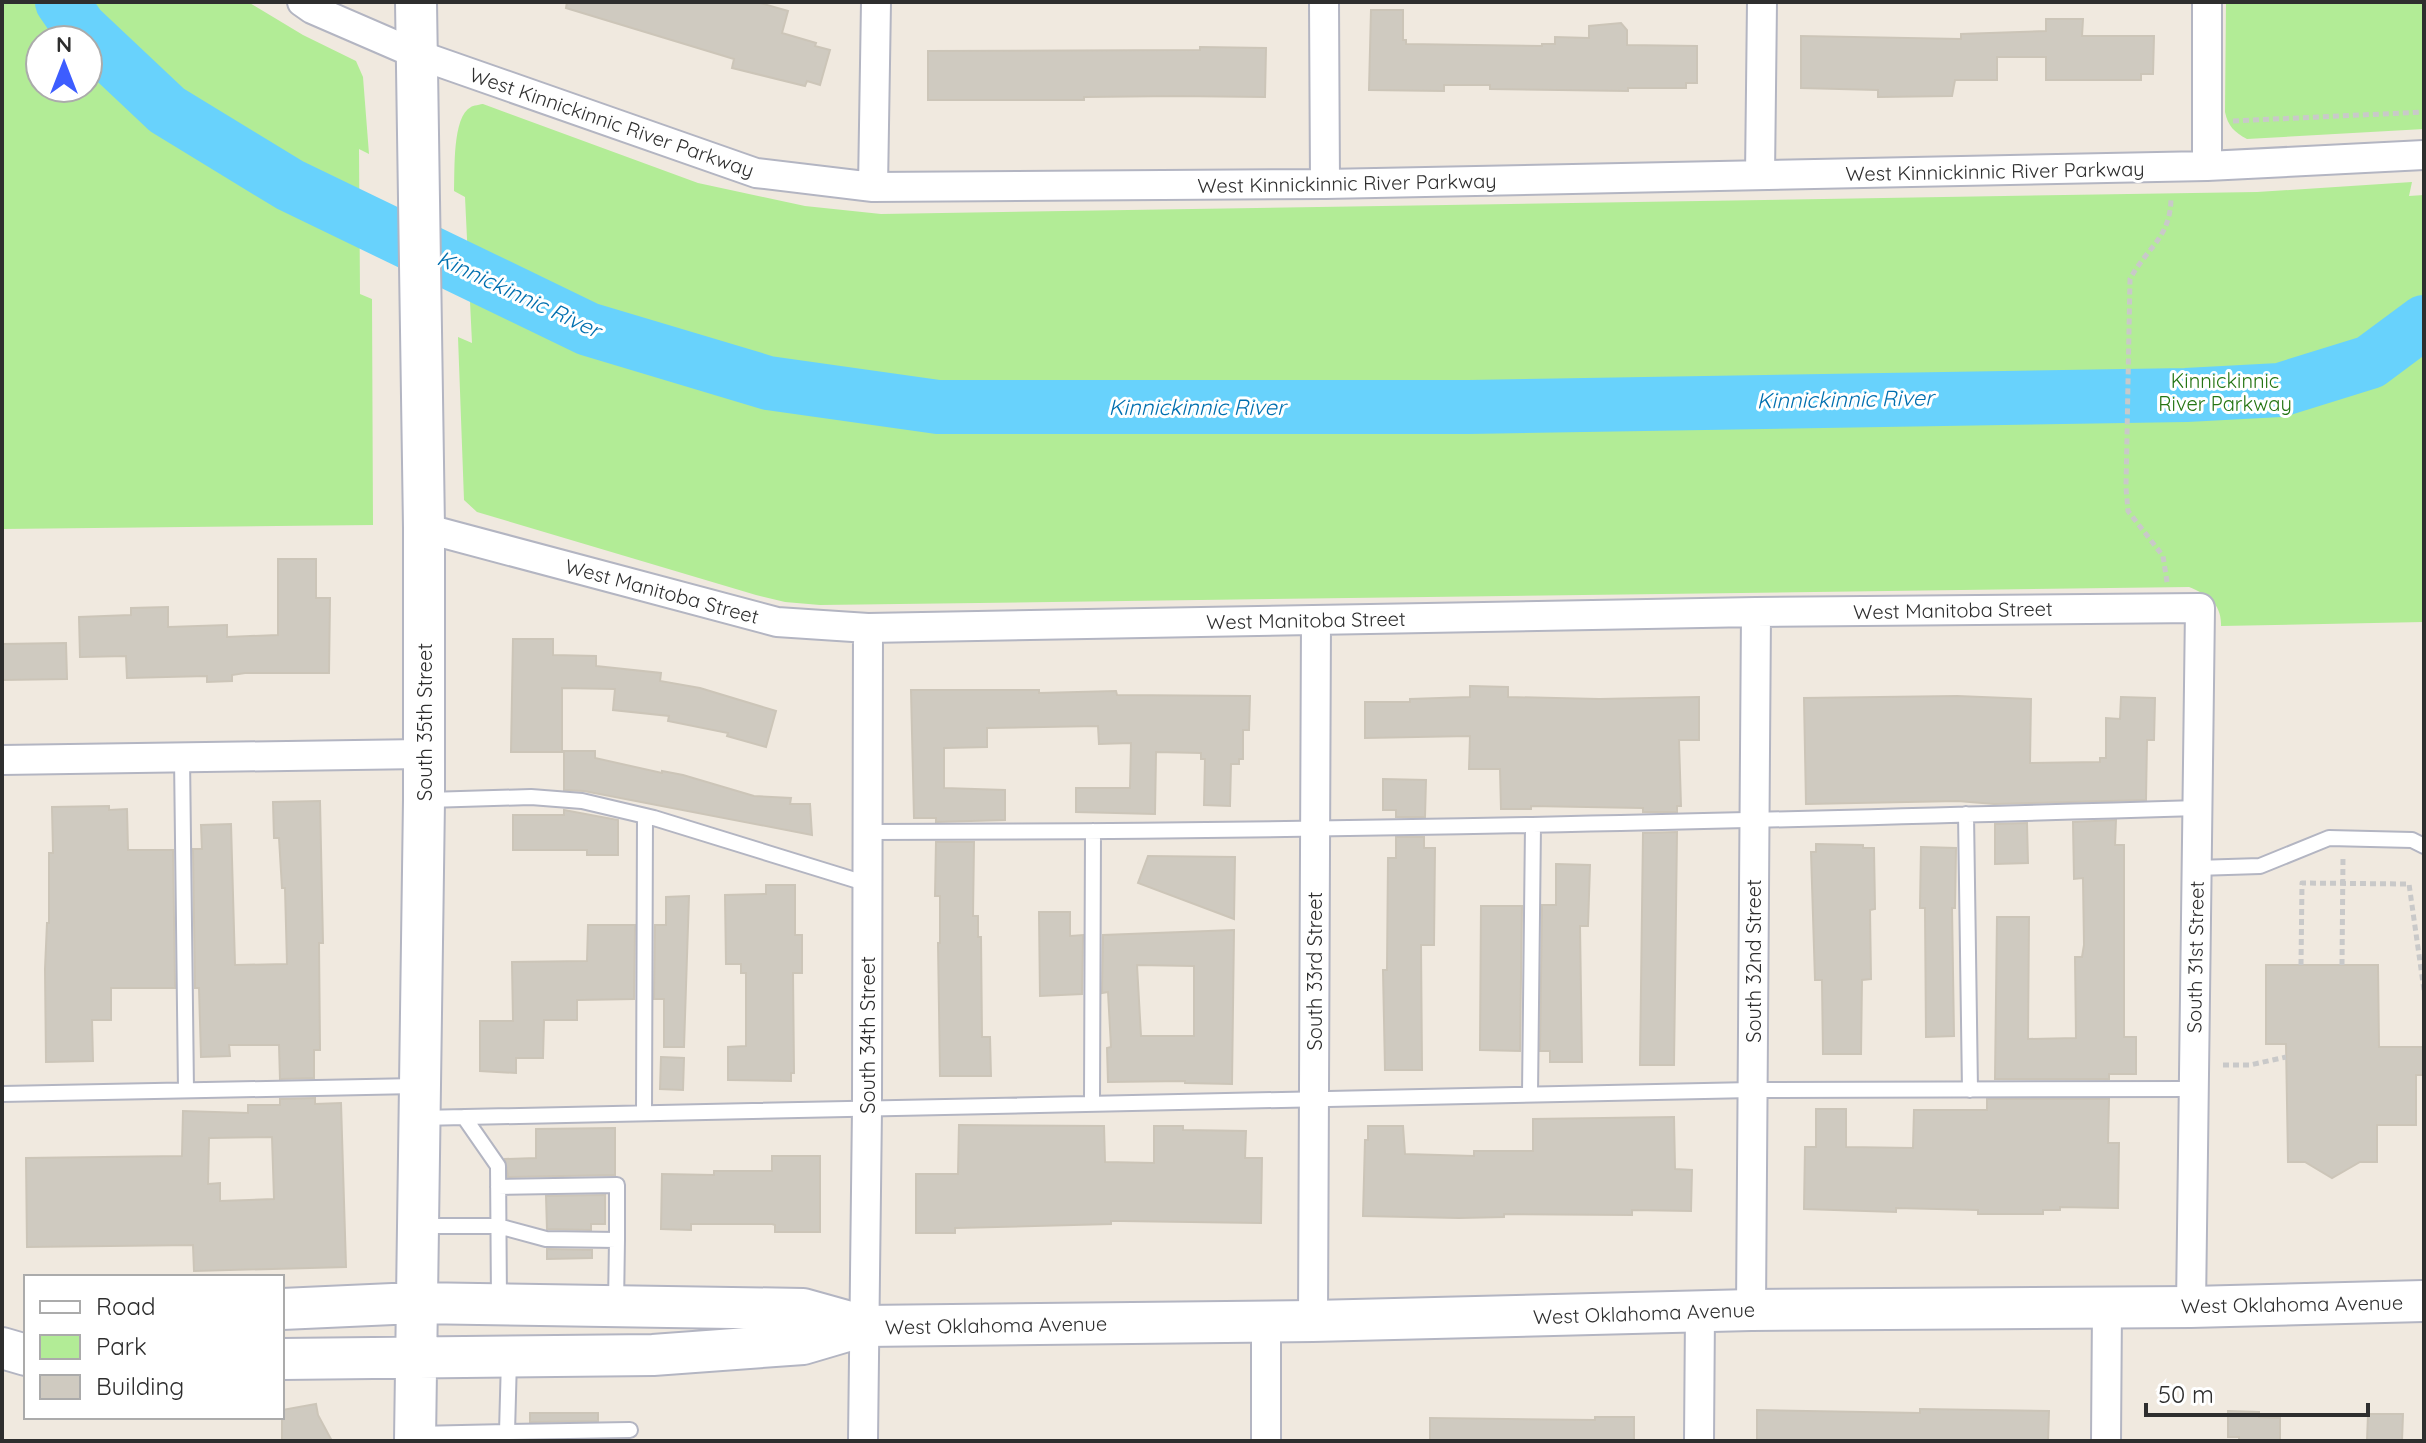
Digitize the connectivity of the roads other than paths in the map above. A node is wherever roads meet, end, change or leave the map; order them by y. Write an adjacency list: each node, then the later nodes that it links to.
1 (302, 2): 7 (street, West Kinnickinnic River Parkway)
2 (416, 2): 7 (main road, South 35th Street)
3 (876, 2): 12 (street)
4 (1324, 2): 11 (street)
5 (1762, 2): 10 (street)
6 (2207, 2): 9 (street)
7 (416, 54): 12 (street, West Kinnickinnic River Parkway); 13 (main road, South 35th Street)
8 (2422, 155): 9 (street, West Kinnickinnic River Parkway)
9 (2207, 166): 10 (street, West Kinnickinnic River Parkway)
10 (1760, 175): 11 (street, West Kinnickinnic River Parkway)
11 (1325, 184): 12 (street, West Kinnickinnic River Parkway)
12 (873, 187)
13 (424, 528): 17 (street, West Manitoba Street); 18 (main road, South 35th Street)
14 (2200, 608): 15 (street, West Manitoba Street); 22 (street, South 31st Street)
15 (1756, 612): 16 (street, West Manitoba Street); 25 (street, South 32nd Street)
16 (1316, 620): 17 (street, West Manitoba Street); 27 (street, South 33rd Street)
17 (868, 628): 29 (street, South 34th Street)
18 (422, 754): 19 (street); 21 (main road, South 35th Street)
19 (182, 757): 20 (street); 34 (lane)
20 (2, 760)
21 (424, 800): 24 (lane); 40 (main road, South 35th Street)
22 (2198, 808): 23 (lane); 31 (street, South 31st Street)
23 (1966, 814): 25 (lane); 36 (lane)
24 (645, 816): 32 (lane); 43 (lane)
25 (1755, 821): 26 (lane); 35 (street, South 32nd Street)
26 (1533, 825): 27 (lane); 38 (lane)
27 (1315, 829): 28 (lane); 39 (street, South 33rd Street)
28 (1093, 831): 29 (lane); 41 (lane)
29 (868, 832): 32 (street, South 34th Street)
30 (2424, 846): 31 (lane)
31 (2196, 868): 33 (street, South 31st Street)
32 (868, 884): 42 (street, South 34th Street)
33 (2194, 1077): 36 (lane); 54 (street, South 31st Street)
34 (186, 1090): 37 (lane); 40 (lane)
35 (1752, 1090): 36 (lane); 38 (lane); 56 (street, South 32nd Street)
36 (1970, 1090)
37 (2, 1094)
38 (1530, 1094): 39 (lane)
39 (1314, 1097): 41 (lane); 58 (street, South 33rd Street)
40 (420, 1102): 44 (lane); 46 (main road, South 35th Street)
41 (1092, 1102): 42 (lane)
42 (867, 1108): 43 (lane); 61 (street, South 34th Street)
43 (644, 1113): 44 (lane)
44 (464, 1117): 45 (lane)
45 (498, 1187): 47 (lane); 48 (lane)
46 (417, 1226): 47 (lane); 50 (main road, South 35th Street)
47 (498, 1226): 48 (lane); 51 (lane)
48 (617, 1240): 52 (lane)
49 (2424, 1301): 54 (main road, West Oklahoma Avenue)
50 (415, 1303): 51 (main road, West Oklahoma Avenue); 55 (main road, West Oklahoma Avenue); 67 (main road, South 35th Street)
51 (499, 1304): 52 (main road, West Oklahoma Avenue)
52 (616, 1306): 61 (main road, West Oklahoma Avenue)
53 (2107, 1307): 54 (main road, West Oklahoma Avenue); 56 (main road, West Oklahoma Avenue); 74 (street)
54 (2191, 1307)
55 (284, 1309)
56 (1751, 1310): 57 (main road, West Oklahoma Avenue)
57 (1700, 1312): 58 (main road, West Oklahoma Avenue); 73 (street)
58 (1313, 1321): 60 (main road, West Oklahoma Avenue)
59 (24, 1322): 62 (main road)
60 (1266, 1322): 61 (main road, West Oklahoma Avenue); 72 (street)
61 (864, 1326): 65 (main road, West Oklahoma Avenue); 71 (street, South 34th Street)
62 (2, 1329)
63 (2, 1348): 64 (main road)
64 (24, 1354)
65 (509, 1358): 67 (main road, West Oklahoma Avenue); 69 (lane)
66 (284, 1359): 67 (main road, West Oklahoma Avenue)
67 (415, 1360): 70 (main road, South 35th Street)
68 (630, 1430): 69 (lane)
69 (506, 1436): 70 (lane)
70 (415, 1437)
71 (863, 1441)
72 (1266, 1441)
73 (1699, 1441)
74 (2106, 1441)

